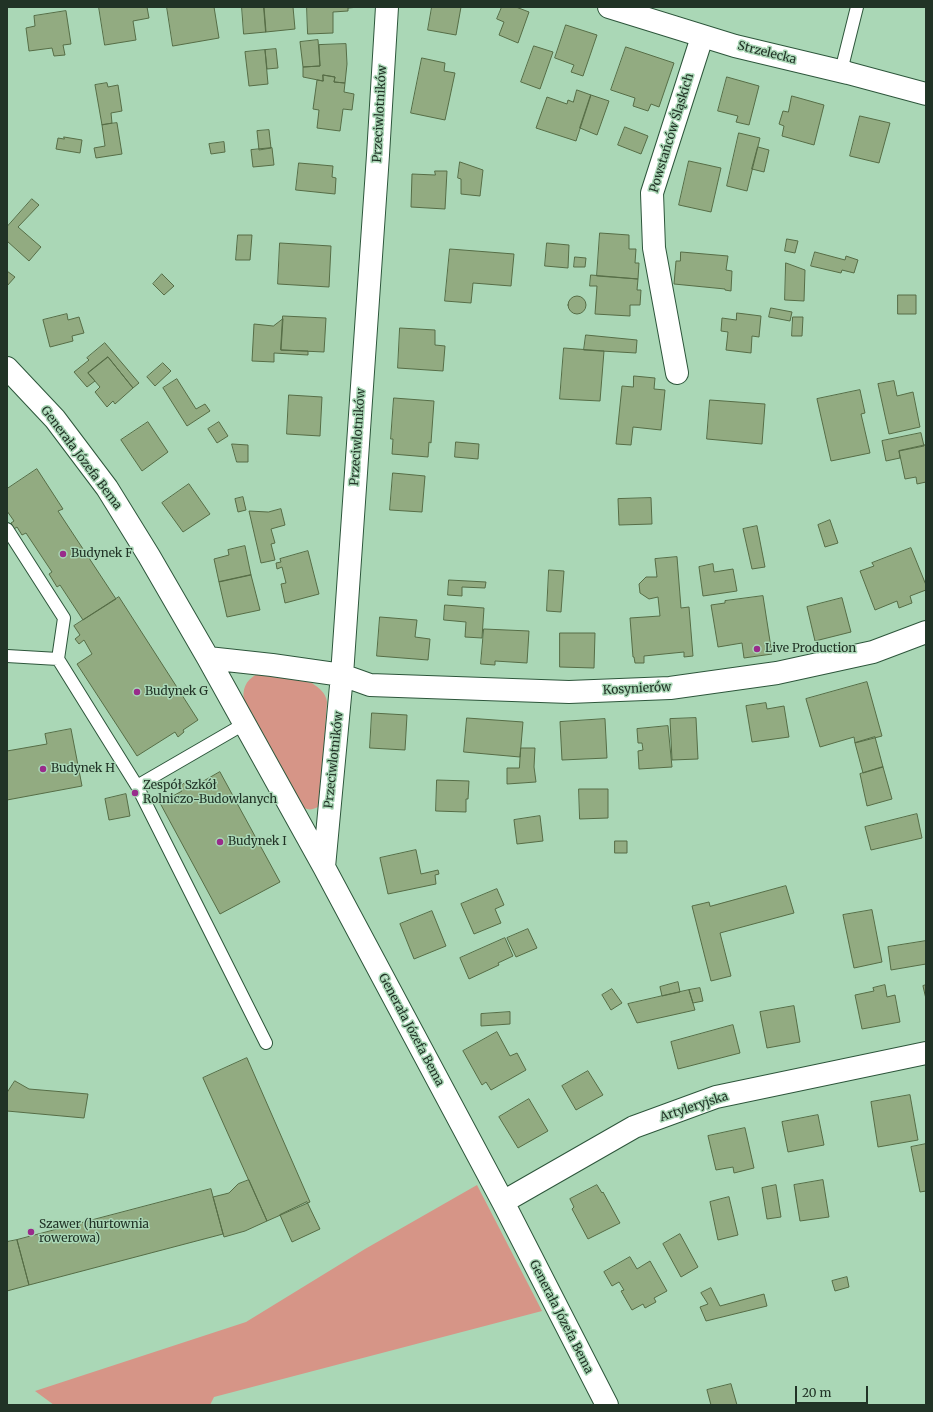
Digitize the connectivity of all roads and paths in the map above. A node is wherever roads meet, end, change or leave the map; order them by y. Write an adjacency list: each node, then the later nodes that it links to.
1 (387, 7): 14 (street, Przeciwlotników)
2 (609, 7): 4 (street, Strzelecka)
3 (857, 7): 5 (lane)
4 (702, 37): 5 (street, Strzelecka); 8 (street, Powstańców Śląskich)
5 (841, 71): 6 (street, Strzelecka)
6 (926, 94)
7 (7, 368): 13 (street, Generała Józefa Bema)
8 (677, 374)
9 (7, 529): 12 (lane)
10 (926, 632): 14 (street, Kosynierów)
11 (7, 656): 12 (lane)
12 (58, 658): 16 (lane)
13 (208, 658): 14 (street); 15 (street, Generała Józefa Bema)
14 (342, 675): 17 (street, Przeciwlotników)
15 (244, 724): 16 (lane); 17 (street, Generała Józefa Bema)
16 (137, 786): 18 (lane)
17 (324, 867): 20 (street, Generała Józefa Bema)
18 (266, 1043)
19 (926, 1053): 20 (street, Artyleryjska)
20 (503, 1202): 21 (street, Generała Józefa Bema)
21 (607, 1405)

